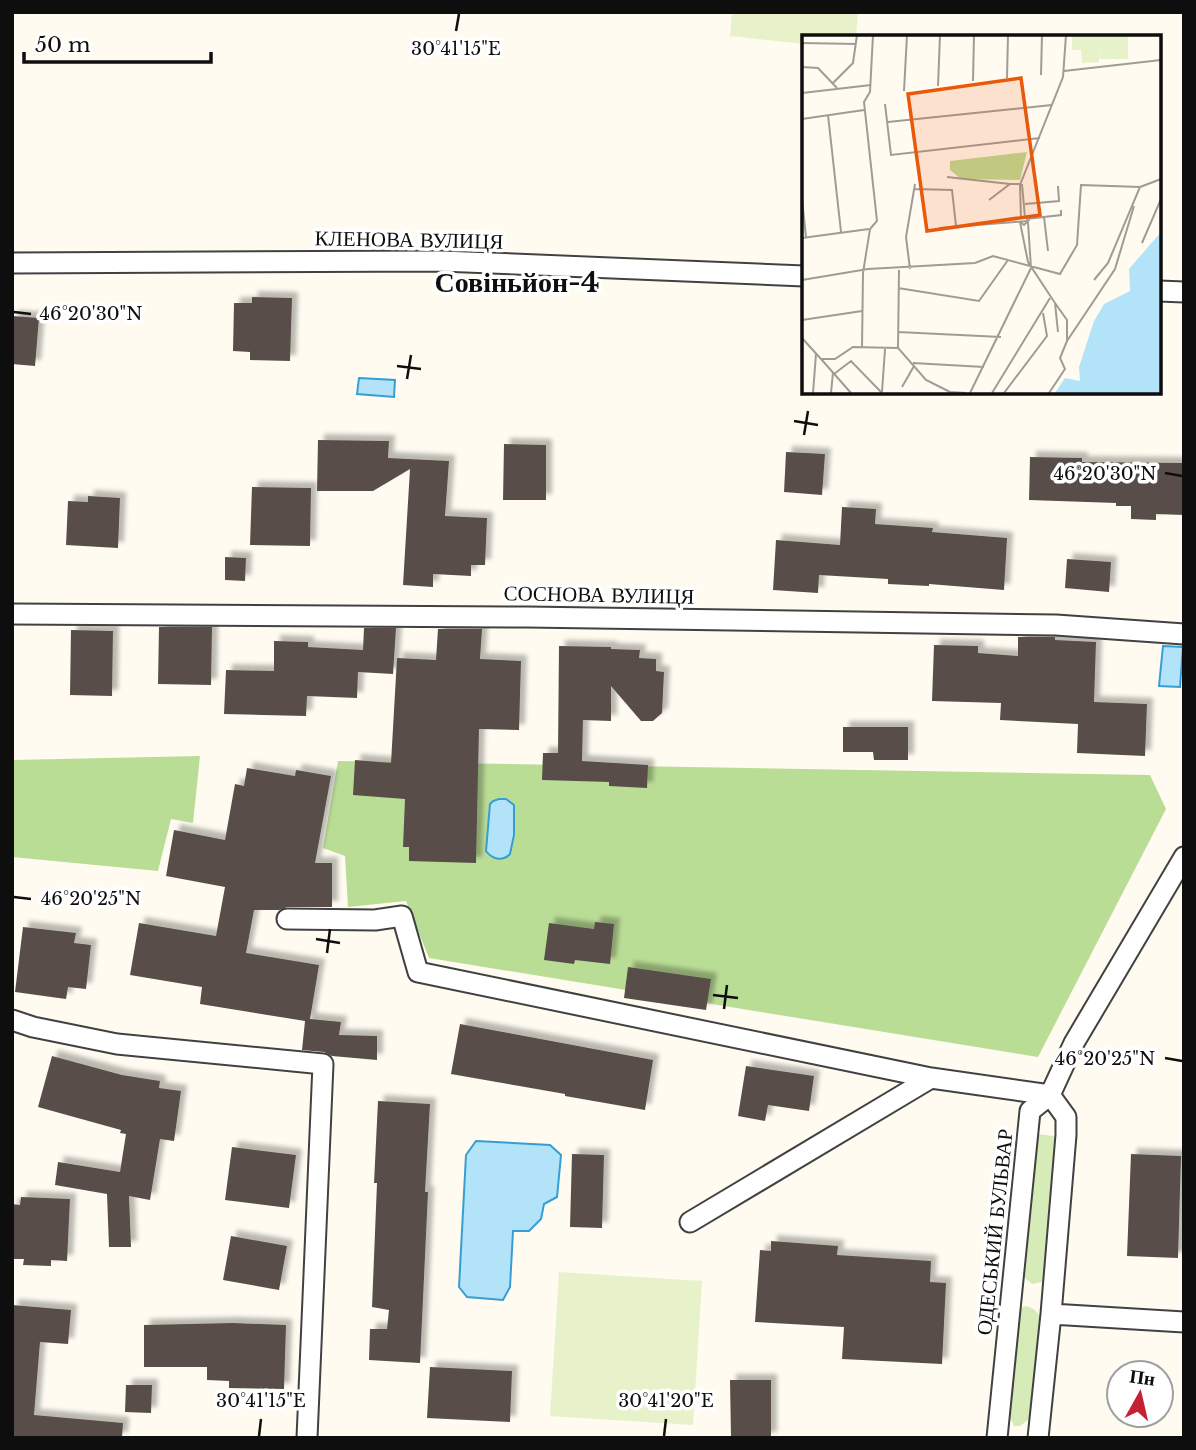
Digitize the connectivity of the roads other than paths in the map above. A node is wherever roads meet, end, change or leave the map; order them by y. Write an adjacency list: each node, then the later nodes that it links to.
1 (12, 263): 2 (street, КЛЕНОВА ВУЛИЦЯ)
2 (802, 276)
3 (1161, 291): 4 (street)
4 (1184, 292)
5 (12, 614): 6 (street, СОСНОВА ВУЛИЦЯ)
6 (1184, 634)
7 (1184, 857): 11 (street, ОДЕСЬКИЙ БУЛЬВАР)
8 (287, 919): 10 (street)
9 (12, 1020): 15 (street)
10 (931, 1078): 11 (street); 12 (street)
11 (1050, 1095): 13 (street); 16 (street, ОДЕСЬКИЙ БУЛЬВАР)
12 (690, 1223)
13 (1051, 1314): 14 (street); 17 (street)
14 (1184, 1322)
15 (307, 1438)
16 (997, 1438)
17 (1038, 1438)

